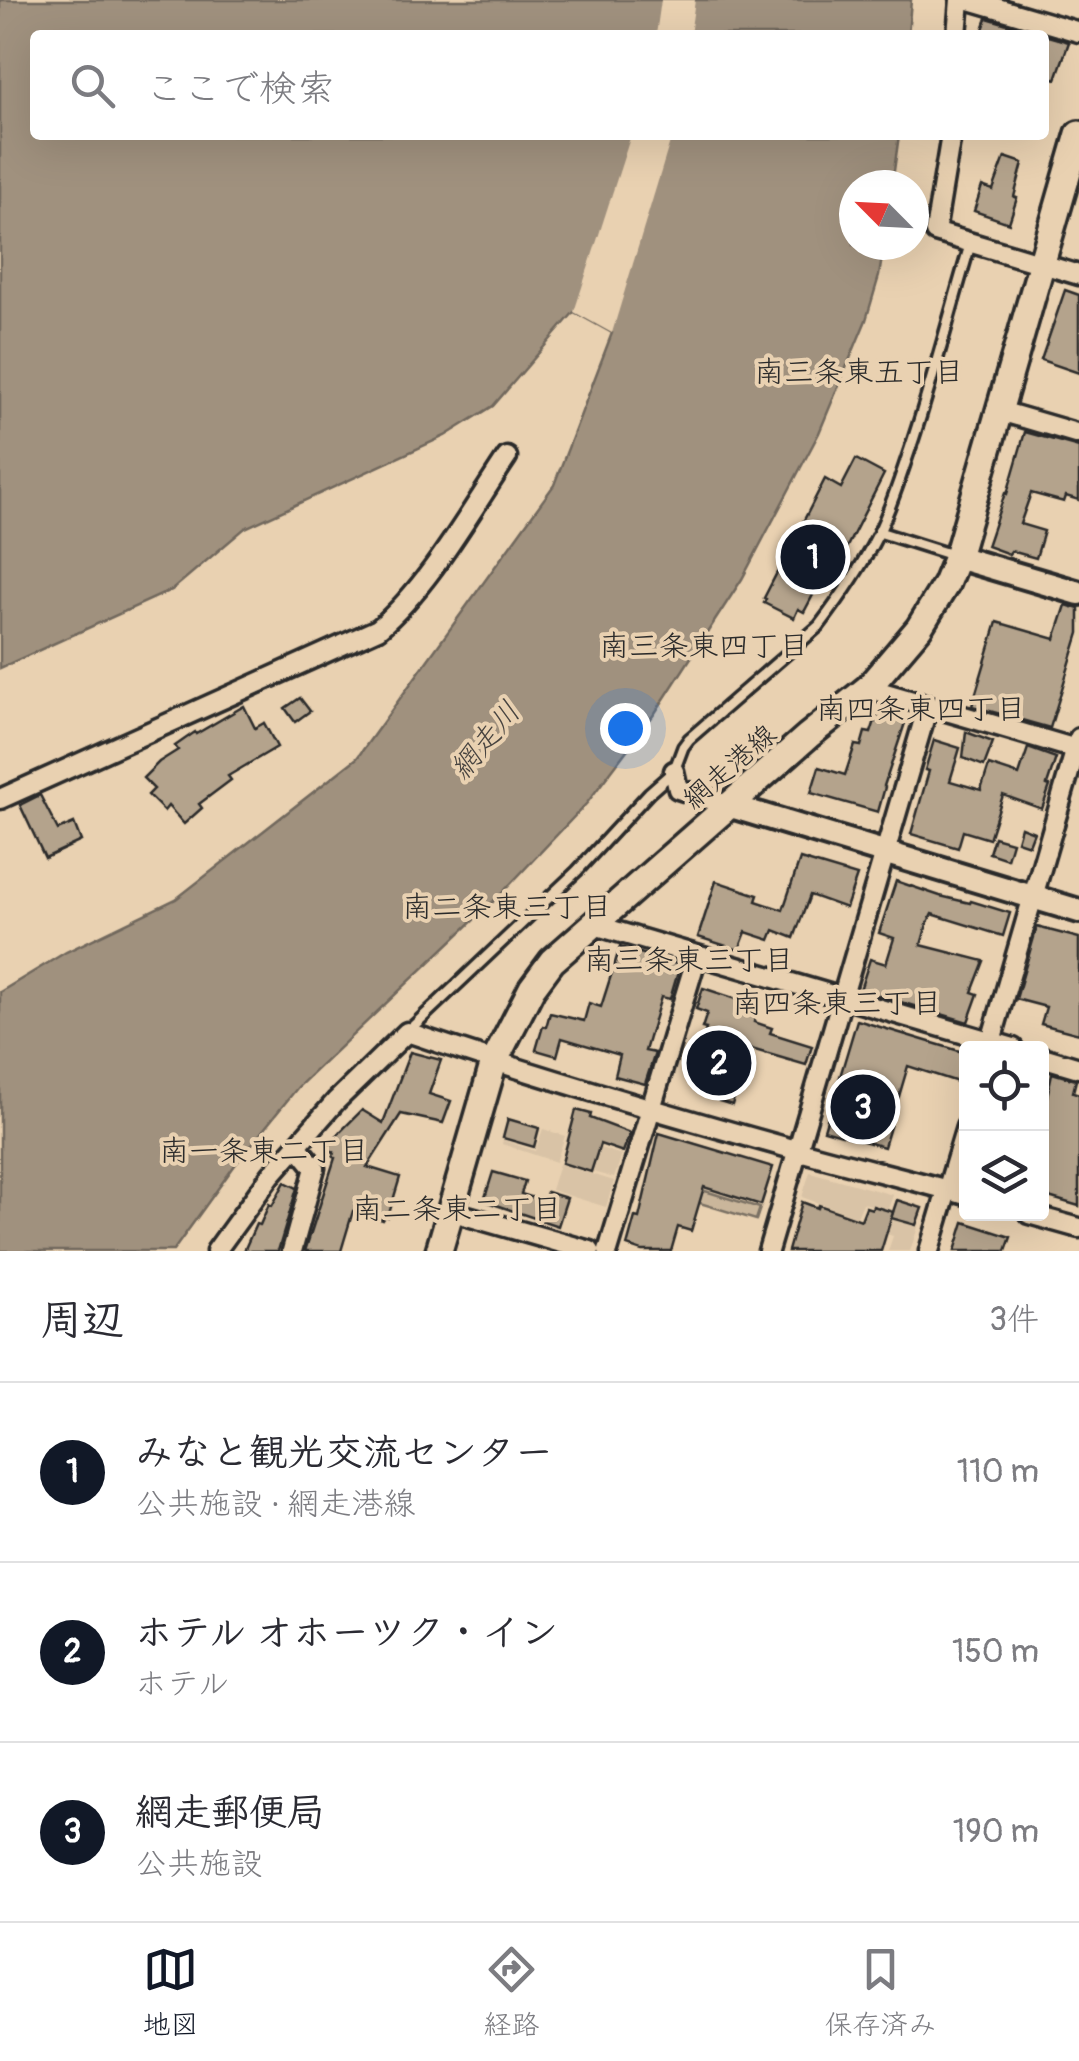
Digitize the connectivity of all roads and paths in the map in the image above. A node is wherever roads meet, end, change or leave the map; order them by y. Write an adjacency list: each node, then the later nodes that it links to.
1 (960, 0): 3 (street)
2 (970, 0): 4 (street)
3 (957, 30)
4 (1079, 32)
5 (1079, 134): 8 (main road, 網走港線)
6 (950, 140): 7 (street)
7 (971, 242): 8 (street); 13 (lane)
8 (1042, 264): 9 (street); 10 (main road, 網走港線)
9 (1079, 275)
10 (1000, 411): 11 (street); 14 (main road, 網走港線)
11 (1079, 434)
12 (508, 457): 20 (street)
13 (879, 532): 14 (lane); 19 (lane)
14 (957, 557): 15 (street); 16 (main road, 網走港線)
15 (1079, 593)
16 (868, 688): 17 (street); 21 (main road, 網走港線)
17 (928, 706): 18 (street); 22 (street)
18 (1078, 744): 23 (street)
19 (674, 771): 21 (street); 28 (lane)
20 (0, 798)
21 (731, 806): 22 (street); 25 (main road, 網走港線)
22 (886, 853): 23 (street); 27 (street)
23 (1032, 898): 24 (street); 30 (street)
24 (1079, 912)
25 (591, 924): 26 (street); 32 (main road, 網走港線)
26 (697, 956): 27 (street); 34 (street)
27 (844, 999): 29 (street); 37 (street)
28 (408, 1032): 32 (street); 36 (street)
29 (977, 1041)
30 (991, 1041)
31 (1049, 1059): 33 (street)
32 (494, 1062): 34 (street); 39 (main road, 網走港線)
33 (1079, 1068)
34 (650, 1108): 37 (street); 46 (street)
35 (965, 1131): 38 (street)
36 (297, 1146): 42 (street); 43 (street)
37 (798, 1151): 38 (street); 47 (street)
38 (957, 1192): 48 (street)
39 (450, 1212): 44 (main road, 網走港線); 45 (street)
40 (1049, 1220): 41 (street)
41 (1079, 1228)
42 (216, 1251)
43 (292, 1251)
44 (439, 1251)
45 (590, 1251)
46 (608, 1251)
47 (768, 1251)
48 (929, 1251)

